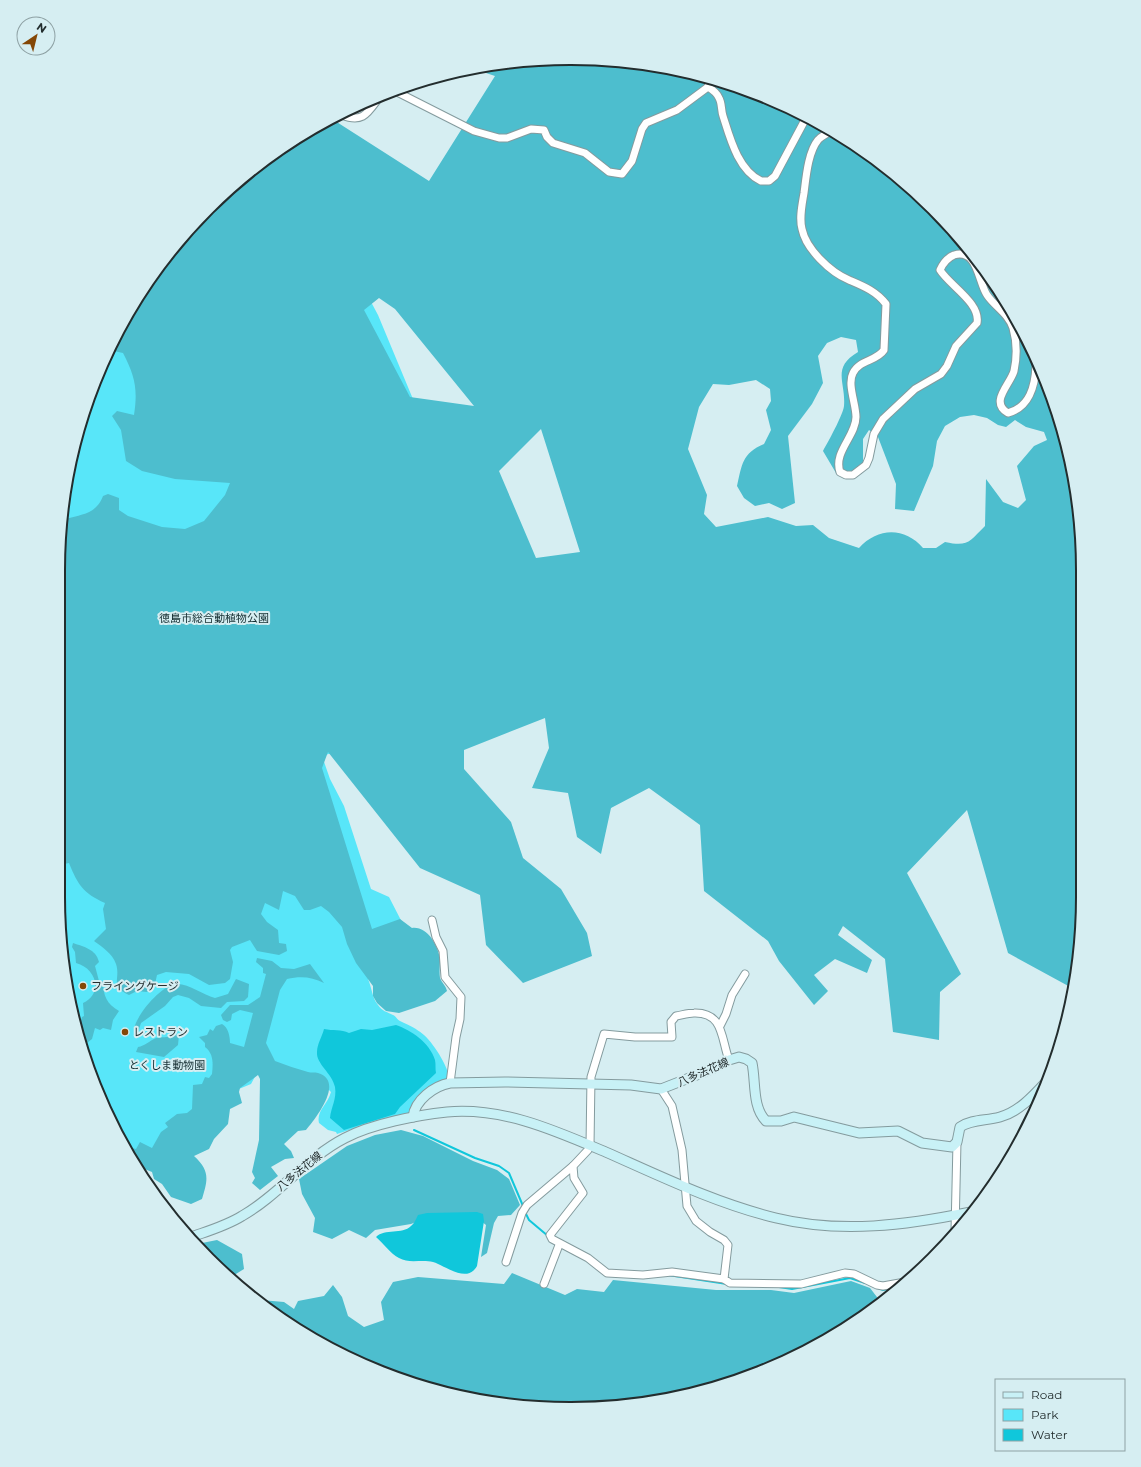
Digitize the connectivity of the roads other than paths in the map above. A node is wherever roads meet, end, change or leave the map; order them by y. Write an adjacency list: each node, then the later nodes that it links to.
1 (708, 84): 3 (street)
2 (710, 85): 6 (street)
3 (402, 94)
4 (374, 104): 5 (street)
5 (347, 117)
6 (804, 122)
7 (825, 134): 8 (street)
8 (966, 255)
9 (978, 272): 10 (street)
10 (1036, 372)
11 (432, 920): 15 (street)
12 (745, 974): 13 (street)
13 (720, 1026): 14 (street); 16 (street)
14 (729, 1060): 17 (main road, 八多法花線); 20 (main road, 八多法花線)
15 (450, 1083): 16 (main road, 八多法花線); 19 (main road, 八多法花線)
16 (590, 1086): 17 (main road, 八多法花線); 21 (street)
17 (661, 1089): 23 (street)
18 (1037, 1092): 20 (main road)
19 (413, 1117): 21 (main road, 八多法花線); 27 (main road, 八多法花線)
20 (957, 1142): 25 (street)
21 (590, 1146): 22 (street); 23 (main road, 八多法花線)
22 (573, 1166): 28 (street); 29 (street)
23 (684, 1186): 25 (main road, 八多法花線); 30 (street)
24 (964, 1213): 25 (main road, 八多法花線)
25 (956, 1215): 26 (street)
26 (956, 1224)
27 (195, 1236)
28 (559, 1245): 30 (street); 31 (street)
29 (506, 1262)
30 (724, 1279): 32 (street)
31 (544, 1284)
32 (896, 1284)

